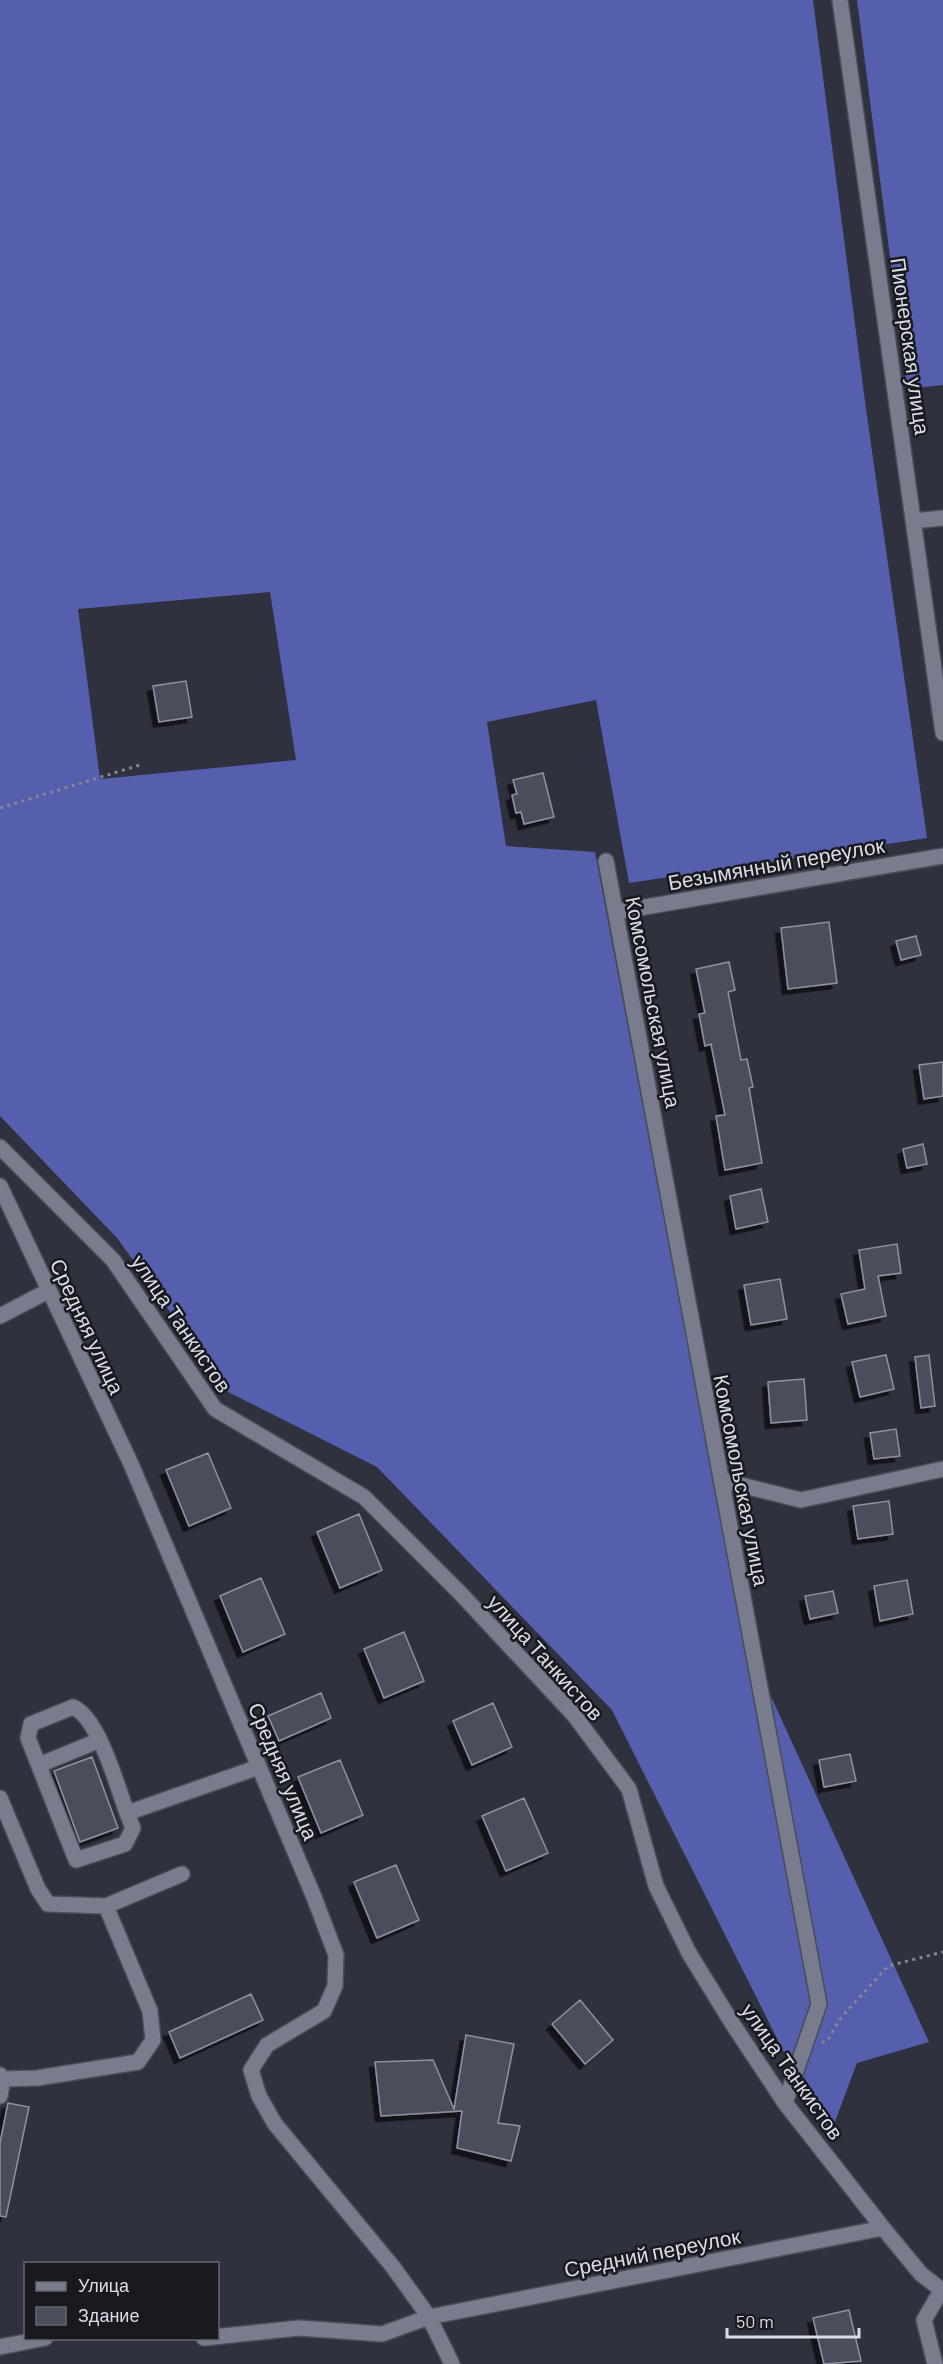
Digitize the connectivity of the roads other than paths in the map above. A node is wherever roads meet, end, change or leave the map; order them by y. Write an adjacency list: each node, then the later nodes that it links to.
1 (840, 0): 3 (street, Пионерская улица)
2 (943, 518): 3 (street)
3 (914, 521): 4 (street, Пионерская улица)
4 (940, 703): 5 (street, Пионерская улица)
5 (943, 733)
6 (943, 856): 8 (street, Безымянный переулок)
7 (606, 861): 8 (street, Комсомольская улица)
8 (615, 912): 14 (street, Комсомольская улица)
9 (0, 1147): 24 (street, улица Танкистов)
10 (0, 1186): 11 (street, Средняя улица)
11 (48, 1291): 12 (street); 17 (street, Средняя улица)
12 (0, 1316)
13 (943, 1469): 14 (street)
14 (721, 1480): 24 (street, Комсомольская улица)
15 (100, 1740): 16 (street); 16 (street); 19 (street)
16 (39, 1764): 19 (street)
17 (259, 1767): 19 (street); 27 (street, Средняя улица)
18 (0, 1798): 21 (street)
19 (128, 1813)
20 (182, 1874): 21 (street)
21 (106, 1906): 22 (street)
22 (2, 2077): 23 (street)
23 (0, 2096)
24 (785, 2103): 25 (street, улица Танкистов)
25 (883, 2228): 26 (street, улица Танкистов); 27 (street, Средний переулок)
26 (942, 2291): 32 (street)
27 (429, 2317): 28 (street, Средний переулок); 31 (street)
28 (219, 2336)
29 (35, 2340): 30 (street)
30 (0, 2347)
31 (452, 2364)
32 (935, 2364)

